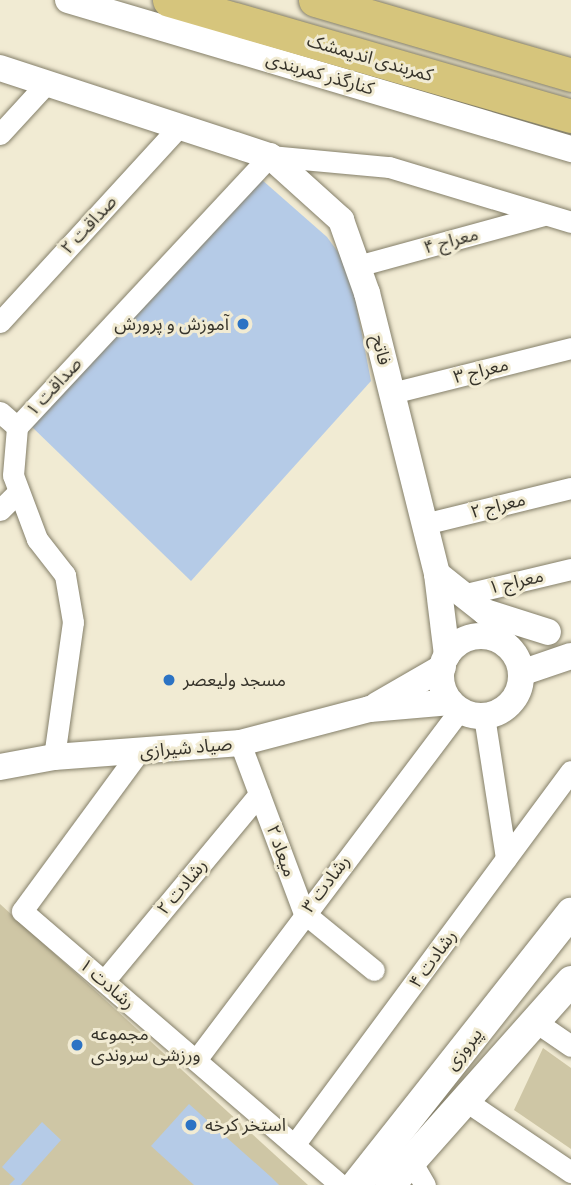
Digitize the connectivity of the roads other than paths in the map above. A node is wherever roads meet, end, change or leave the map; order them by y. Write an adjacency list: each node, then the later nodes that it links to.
1 (68, 0): 10 (street, کنارگذر کمربندی)
2 (169, 0): 7 (main road, کمربندی اندیمشک)
3 (314, 0): 5 (main road)
4 (0, 68): 6 (street)
5 (571, 75)
6 (46, 84): 8 (street); 9 (street)
7 (571, 116)
8 (178, 128): 11 (street); 15 (street, صداقت ۲)
9 (0, 134)
10 (571, 149)
11 (270, 156): 12 (street); 14 (street, فاتح); 19 (street, صداقت ۱)
12 (544, 215): 13 (street); 14 (street, معراج ۴)
13 (571, 222)
14 (357, 266): 17 (street, فاتح)
15 (0, 322)
16 (571, 348): 17 (street, معراج ۳)
17 (391, 393): 23 (street, فاتح)
18 (0, 412): 19 (street)
19 (17, 427): 21 (street, صداقت ۱)
20 (571, 488): 23 (street, معراج ۲)
21 (18, 492): 22 (street); 36 (street, صداقت ۱)
22 (0, 510)
23 (424, 524): 25 (street, فاتح)
24 (571, 569): 26 (street, معراج ۱)
25 (437, 574): 26 (street); 28 (street); 30 (street)
26 (462, 595): 27 (street)
27 (560, 635): 28 (street)
28 (485, 637): 30 (street); 31 (street)
29 (571, 656): 31 (street)
30 (445, 661): 32 (street); 33 (street)
31 (521, 673): 33 (street)
32 (370, 709): 33 (street); 34 (street, صیاد شیرازی)
33 (465, 709): 40 (street); 41 (street, رشادت ۳)
34 (240, 743): 35 (street, صیاد شیرازی); 39 (street, میعاد ۲)
35 (138, 753): 36 (street, صیاد شیرازی); 44 (street, رشادت ۱)
36 (54, 757): 37 (street, صیاد شیرازی)
37 (0, 767)
38 (571, 771): 40 (street, رشادت ۴)
39 (259, 794): 41 (street, میعاد ۲); 44 (street, رشادت ۲)
40 (506, 858): 50 (street, رشادت ۴)
41 (304, 913): 43 (street); 48 (street, رشادت ۳)
42 (571, 913): 54 (main road, پیروزی)
43 (374, 970)
44 (104, 981): 48 (street, رشادت ۱)
45 (571, 981): 46 (main road, پیروزی)
46 (536, 1022): 47 (street); 49 (main road, پیروزی)
47 (571, 1046)
48 (196, 1060): 50 (street, رشادت ۱)
49 (466, 1101): 51 (street); 52 (main road, پیروزی)
50 (294, 1145): 53 (street, رشادت ۱)
51 (571, 1172)
52 (418, 1173): 55 (main road, پیروزی)
53 (340, 1185)
54 (356, 1185)
55 (390, 1185)

